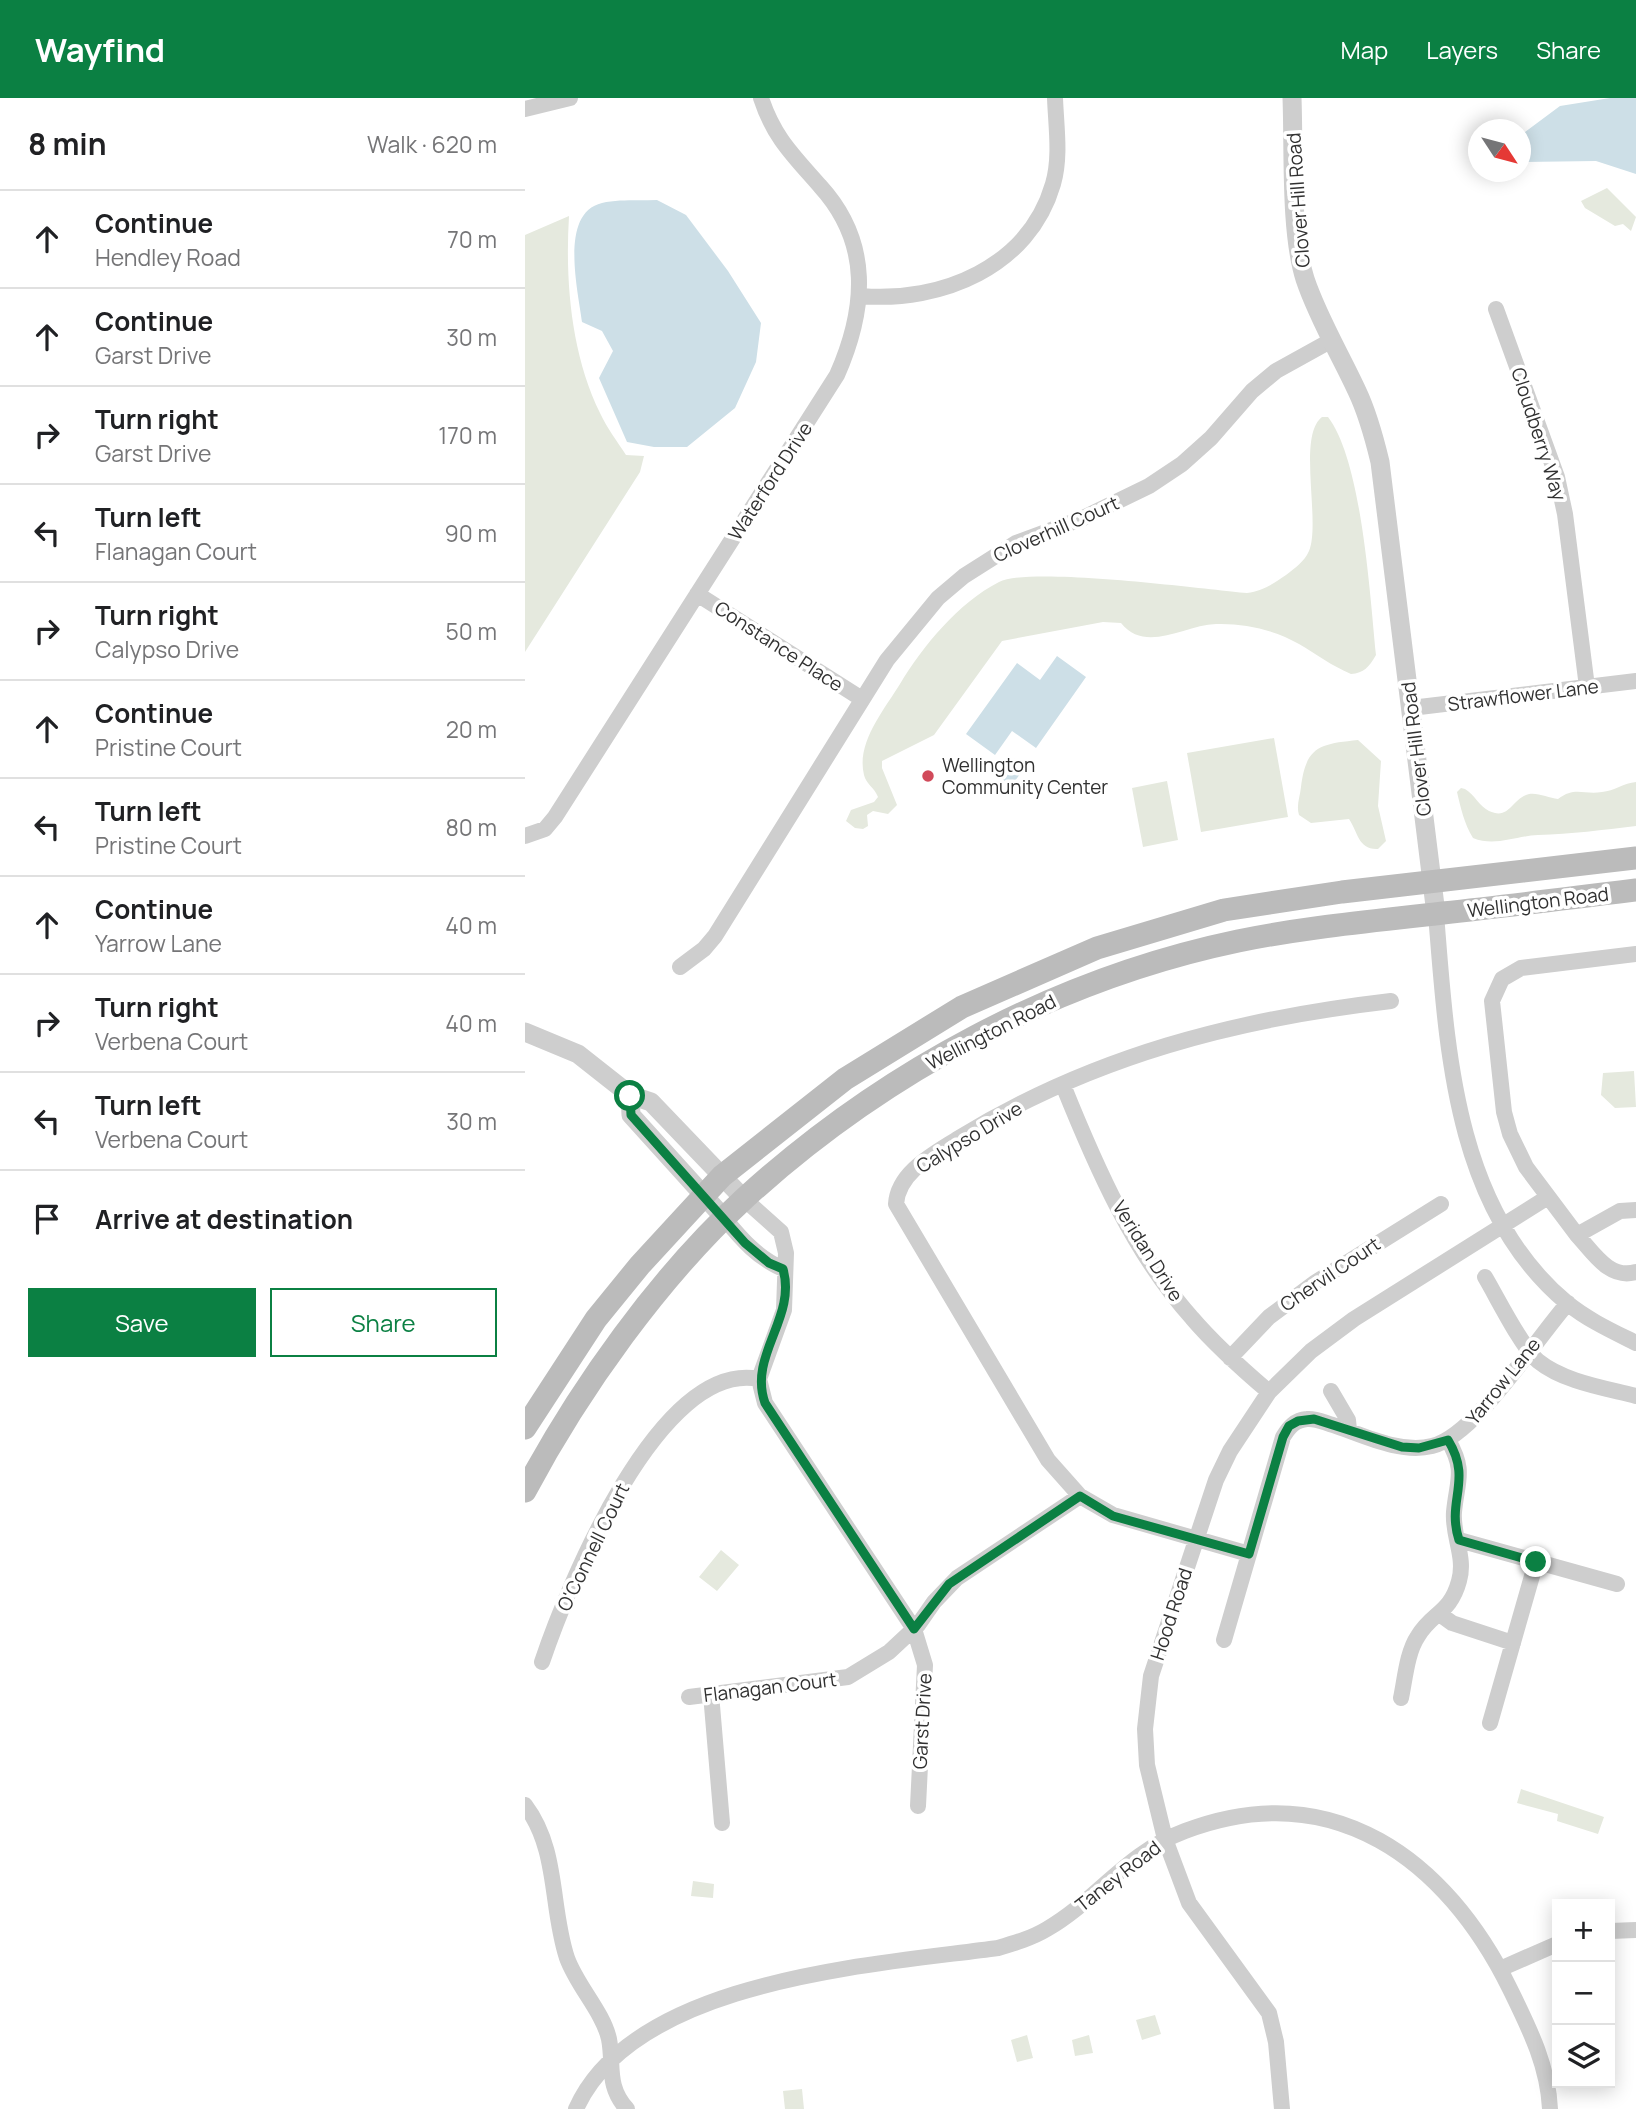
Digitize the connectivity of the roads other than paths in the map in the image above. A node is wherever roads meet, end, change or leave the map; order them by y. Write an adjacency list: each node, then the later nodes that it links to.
1 (570, 98): 5 (street)
2 (761, 98): 6 (street, Waterford Drive)
3 (1055, 98): 6 (street)
4 (1291, 98): 8 (street, Clover Hill Road)
5 (525, 109)
6 (861, 296): 9 (street, Waterford Drive)
7 (1496, 309): 11 (street, Cloudberry Way)
8 (1332, 340): 12 (street, Cloverhill Court); 13 (street, Clover Hill Road)
9 (697, 594): 12 (street, Constance Place); 14 (street, Waterford Drive)
10 (1636, 681): 11 (street, Strawflower Lane)
11 (1587, 687): 13 (street, Strawflower Lane)
12 (862, 699): 20 (street, Cloverhill Court)
13 (1411, 708): 16 (street, Clover Hill Road)
14 (525, 836)
15 (1636, 858): 16 (main road, Wellington Road)
16 (1432, 882): 18 (street, Clover Hill Road); 25 (main road, Wellington Road)
17 (1636, 890): 18 (main road, Wellington Road)
18 (1436, 914): 28 (main road, Wellington Road); 32 (street, Clover Hill Road)
19 (1636, 954): 27 (street)
20 (680, 967)
21 (1391, 1001): 23 (street, Calypso Drive)
22 (525, 1032): 24 (street)
23 (1063, 1085): 40 (street, Veridan Drive); 49 (street, Calypso Drive)
24 (630, 1096): 25 (street); 26 (street)
25 (722, 1176): 26 (main road, Wellington Road); 28 (street)
26 (704, 1195): 31 (street); 45 (main road, Wellington Road)
27 (1548, 1197): 32 (street, Hood Road); 33 (street)
28 (744, 1199): 31 (main road, Wellington Road); 34 (street)
29 (1441, 1204): 40 (street, Chervil Court)
30 (1636, 1210): 33 (street)
31 (725, 1219): 34 (street); 48 (main road, Wellington Road)
32 (1502, 1224): 37 (street, Clover Hill Road); 43 (street, Hood Road)
33 (1577, 1235): 35 (street)
34 (783, 1269): 41 (street)
35 (1636, 1272)
36 (1485, 1277): 39 (street)
37 (1568, 1303): 38 (street, Clover Hill Road); 39 (street, Yarrow Lane)
38 (1636, 1343)
39 (1529, 1349): 44 (street); 47 (street, Yarrow Lane)
40 (1230, 1358): 43 (street, Veridan Drive)
41 (759, 1379): 56 (street, Garst Drive); 59 (street, O'Connell Court)
42 (1331, 1391): 46 (street)
43 (1269, 1392): 50 (street, Hood Road)
44 (1636, 1396)
45 (525, 1428)
46 (1349, 1430): 47 (street, Yarrow Lane); 52 (street, Yarrow Lane)
47 (1448, 1440): 51 (street)
48 (525, 1491)
49 (1080, 1496): 50 (street, Calypso Drive); 56 (street, Flanagan Court)
50 (1196, 1537): 52 (street, Calypso Drive); 67 (street, Hood Road)
51 (1459, 1540): 53 (street); 55 (street)
52 (1249, 1554): 57 (street)
53 (1536, 1562): 54 (street); 58 (street)
54 (1617, 1584)
55 (1441, 1615): 58 (street); 62 (street)
56 (914, 1629): 60 (street, Flanagan Court); 65 (street, Garst Drive)
57 (1224, 1640)
58 (1513, 1643): 63 (street)
59 (542, 1662)
60 (711, 1694): 61 (street, Flanagan Court); 66 (street)
61 (688, 1697)
62 (1401, 1698)
63 (1490, 1723)
64 (525, 1805): 72 (street)
65 (918, 1806)
66 (722, 1823)
67 (1165, 1839): 71 (street, Taney Road); 72 (street, Taney Road); 75 (street, Hood Road)
68 (1636, 1930): 69 (street)
69 (1615, 1931)
70 (1552, 1946): 71 (street)
71 (1500, 1969): 76 (street, Taney Road)
72 (610, 2060): 73 (street, Taney Road); 74 (street)
73 (576, 2109)
74 (627, 2109)
75 (1282, 2109)
76 (1550, 2109)

